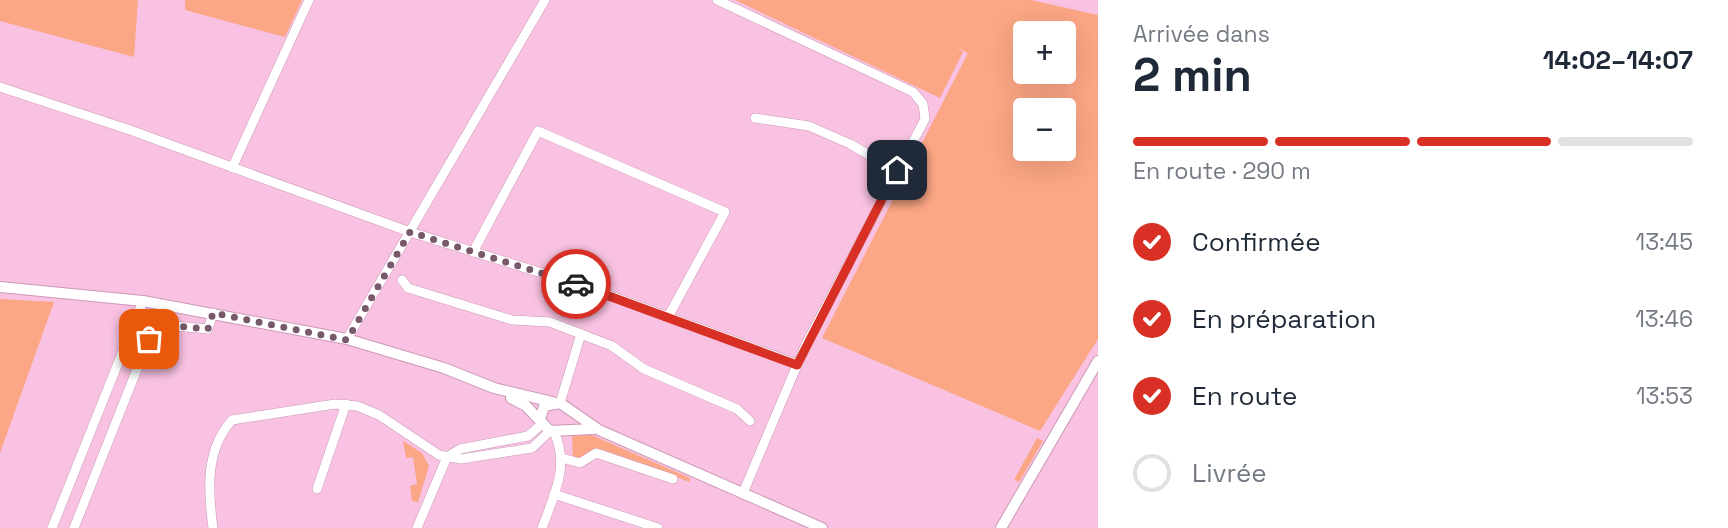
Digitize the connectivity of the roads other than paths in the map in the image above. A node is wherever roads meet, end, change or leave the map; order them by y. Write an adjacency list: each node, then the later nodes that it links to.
1 (309, 0): 6 (street)
2 (545, 0): 8 (street)
3 (717, 0): 7 (street)
4 (0, 87): 6 (street)
5 (755, 118): 7 (street)
6 (232, 169): 8 (street)
7 (897, 170): 18 (street)
8 (410, 232): 9 (street); 16 (street)
9 (473, 251): 14 (street); 14 (street)
10 (402, 280): 15 (street)
11 (0, 287): 12 (street)
12 (143, 301): 13 (street); 32 (street)
13 (213, 313): 16 (street); 33 (street)
14 (668, 317): 18 (street)
15 (581, 334): 21 (street); 22 (street)
16 (347, 340): 19 (street)
17 (1098, 361): 31 (street)
18 (797, 365): 29 (street)
19 (494, 388): 21 (street); 23 (street)
20 (346, 404): 25 (street); 28 (street); 34 (street)
21 (561, 405): 23 (street); 23 (street); 24 (street)
22 (750, 421)
23 (550, 427): 24 (street); 25 (street); 26 (street)
24 (599, 430): 29 (street)
25 (447, 457): 35 (street)
26 (562, 458): 27 (street); 30 (street)
27 (673, 479)
28 (317, 489)
29 (743, 493): 38 (street)
30 (554, 494): 36 (street); 37 (street)
31 (1006, 526)
32 (51, 528)
33 (74, 528)
34 (213, 528)
35 (417, 528)
36 (542, 528)
37 (658, 528)
38 (822, 528)

